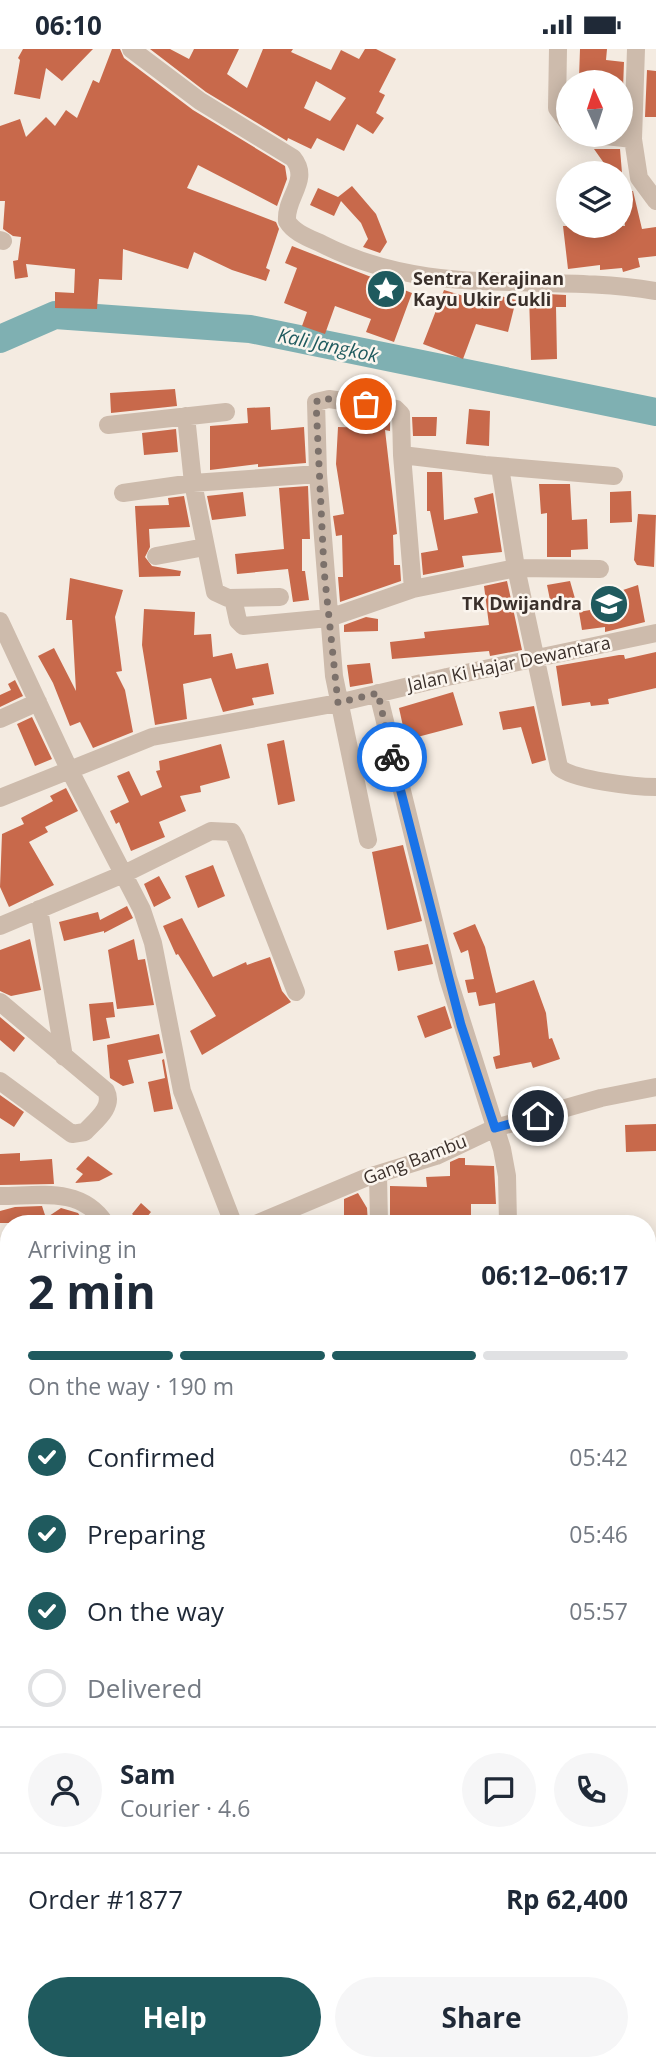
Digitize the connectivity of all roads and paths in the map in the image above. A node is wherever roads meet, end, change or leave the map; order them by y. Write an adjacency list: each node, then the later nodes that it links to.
1 (558, 49): 4 (street)
2 (636, 49): 5 (street)
3 (130, 50): 8 (street)
4 (558, 70)
5 (634, 109)
6 (634, 146): 7 (street)
7 (656, 201)
8 (656, 291)
9 (226, 412): 10 (street)
10 (186, 416): 11 (street); 16 (street)
11 (108, 425)
12 (402, 455): 13 (street); 14 (street); 22 (street)
13 (500, 467): 15 (street); 20 (street)
14 (318, 474): 16 (street); 25 (street)
15 (614, 476)
16 (193, 483): 17 (street); 18 (street)
17 (123, 493)
18 (205, 547): 19 (street); 24 (street)
19 (156, 556)
20 (516, 568): 21 (street); 22 (street); 28 (street)
21 (600, 569)
22 (413, 589): 25 (street)
23 (280, 597): 24 (street)
24 (233, 598): 25 (street)
25 (329, 618): 31 (street)
26 (0, 621): 30 (street)
27 (656, 633): 28 (street, Jalan Ki Hajar Dewantara)
28 (537, 659): 29 (street, Jalan Ki Hajar Dewantara); 34 (street)
29 (378, 693): 31 (street, Jalan Ki Hajar Dewantara); 45 (street)
30 (38, 702): 32 (street); 33 (street)
31 (338, 703): 33 (street, Jalan Ki Hajar Dewantara); 36 (street)
32 (0, 719)
33 (69, 769): 35 (street, Jalan Ki Hajar Dewantara); 37 (street)
34 (656, 787)
35 (0, 798)
36 (369, 840)
37 (126, 873): 38 (street); 40 (street); 49 (street)
38 (39, 909): 39 (street); 42 (street)
39 (0, 926)
40 (296, 992)
41 (0, 1002): 42 (street)
42 (64, 1057): 43 (street)
43 (0, 1081)
44 (656, 1087): 45 (street, Gang Bambu)
45 (495, 1128): 46 (street, Gang Bambu); 52 (street)
46 (378, 1174): 50 (street, Gang Bambu); 51 (street)
47 (0, 1196): 48 (street)
48 (98, 1215)
49 (230, 1215)
50 (278, 1215)
51 (379, 1215)
52 (508, 1215)

